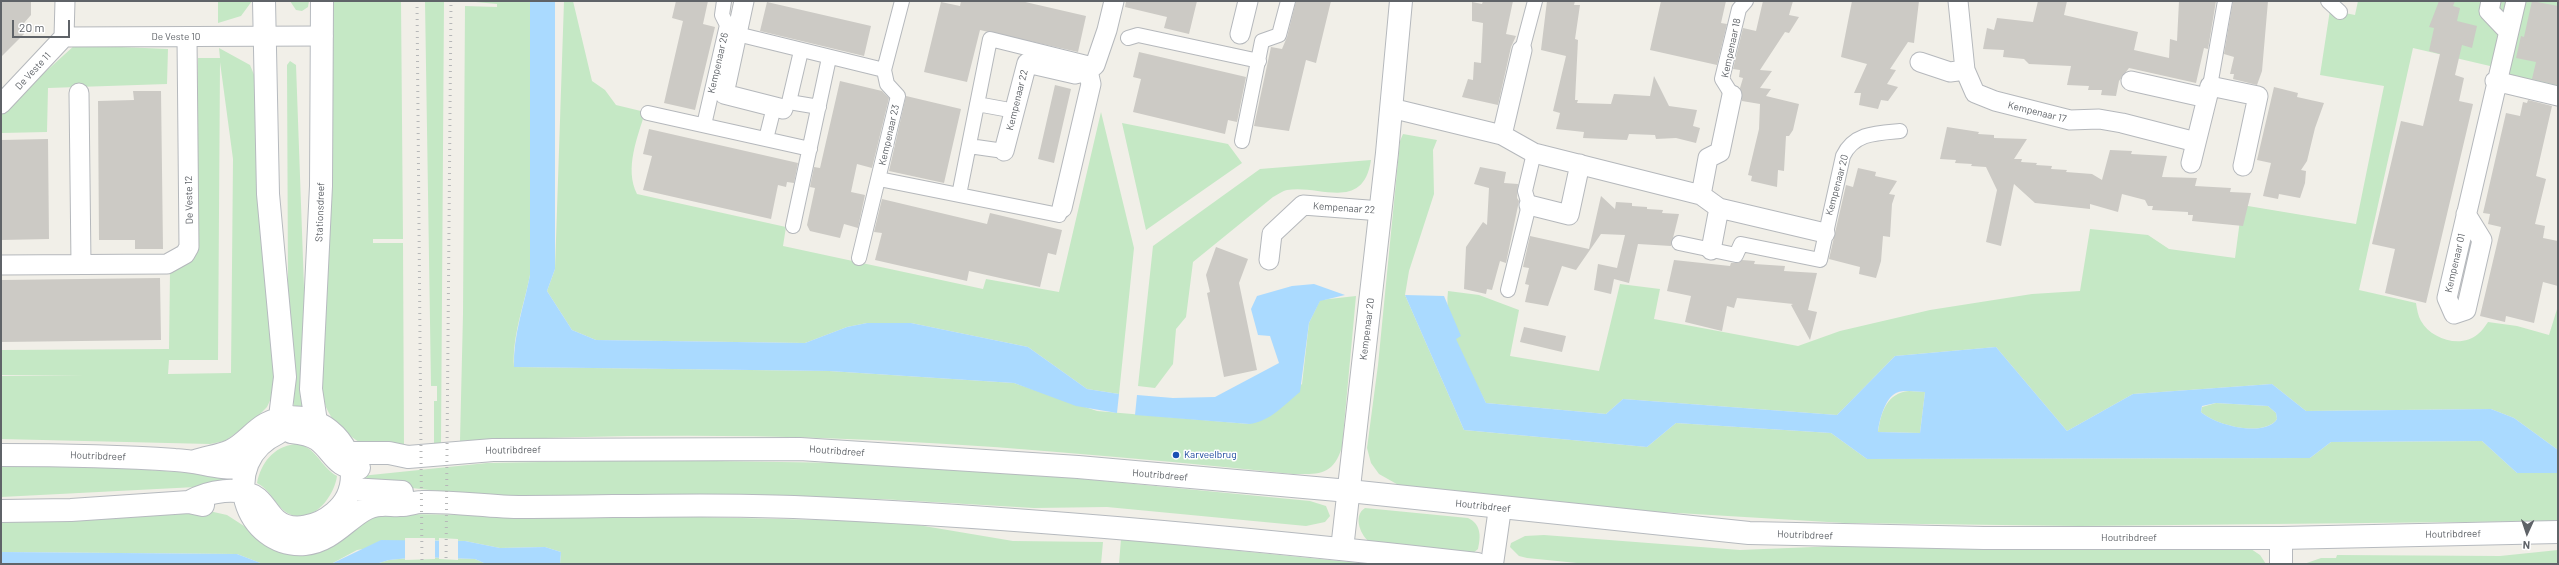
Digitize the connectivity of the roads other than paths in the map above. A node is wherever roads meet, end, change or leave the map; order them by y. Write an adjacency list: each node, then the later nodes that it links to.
1 (65, 1): 24 (street)
2 (264, 1): 22 (main road)
3 (322, 1): 23 (main road, Stationsdreef)
4 (724, 1): 49 (street, Kempenaar 26)
5 (744, 1): 20 (street, Kempenaar 26)
6 (902, 1): 34 (street)
7 (1114, 1): 33 (street)
8 (1248, 1): 21 (street)
9 (1288, 1): 31 (street)
10 (1402, 1): 46 (main road, Kempenaar 20)
11 (1535, 1): 27 (street)
12 (1746, 1): 40 (street, Kempenaar 18)
13 (2225, 1): 38 (street)
14 (2328, 1): 18 (street)
15 (2491, 1): 19 (street)
16 (2516, 1): 19 (street)
17 (1959, 3): 35 (street, Kempenaar 17)
18 (2340, 12)
19 (2508, 31): 37 (street)
20 (737, 34): 28 (street, Kempenaar 26); 44 (street, Kempenaar 26)
21 (1240, 34): 29 (street)
22 (264, 36): 23 (street, De Veste 10); 25 (street, De Veste 10); 80 (main road)
23 (322, 36): 79 (main road, Stationsdreef)
24 (64, 37): 25 (street, De Veste 10); 42 (street, De Veste 11)
25 (187, 38): 76 (street, De Veste 12)
26 (1128, 38): 29 (street)
27 (1522, 50): 51 (street)
28 (801, 51): 30 (street, Kempenaar 26); 44 (street)
29 (1235, 56): 31 (street)
30 (829, 58): 34 (street, Kempenaar 26); 45 (street)
31 (1259, 61): 53 (street)
32 (1920, 62): 35 (street)
33 (1092, 68): 43 (street); 47 (street, Kempenaar 22); 66 (street)
34 (884, 70): 62 (street, Kempenaar 23)
35 (1965, 70): 54 (street, Kempenaar 17)
36 (2131, 81): 38 (street)
37 (2495, 81): 41 (street); 69 (street)
38 (2208, 92): 54 (street); 61 (street)
39 (79, 93): 76 (street)
40 (1732, 95): 64 (street)
41 (2558, 96)
42 (1, 104)
43 (977, 104): 47 (street); 55 (street)
44 (782, 106): 45 (street, Kempenaar 26); 52 (street)
45 (818, 107): 56 (street)
46 (1391, 108): 51 (street); 68 (main road, Kempenaar 20)
47 (1014, 111): 57 (street, Kempenaar 22)
48 (648, 113): 49 (street)
49 (704, 125): 52 (street)
50 (1900, 131): 71 (street, Kempenaar 20)
51 (1502, 135): 58 (street)
52 (766, 139): 56 (street)
53 (1242, 140)
54 (2196, 142): 59 (street)
55 (969, 146): 57 (street); 63 (street)
56 (810, 149): 70 (street)
57 (1004, 151)
58 (1534, 153): 60 (street); 65 (street)
59 (2191, 163)
60 (1580, 164): 64 (street); 65 (street)
61 (2243, 166)
62 (879, 179): 63 (street, Kempenaar 23); 74 (street, Kempenaar 23)
63 (959, 195): 66 (street, Kempenaar 23)
64 (1701, 195): 67 (street)
65 (1529, 205): 78 (street)
66 (1062, 208)
67 (1719, 208): 71 (street); 73 (street)
68 (1381, 211): 75 (street, Kempenaar 22); 85 (main road, Kempenaar 20)
69 (2466, 214)
70 (793, 226)
71 (1825, 232): 73 (street, Kempenaar 20)
72 (1679, 243): 73 (street, Kempenaar 20)
73 (1711, 250)
74 (859, 258)
75 (1270, 260)
76 (81, 264): 77 (street, De Veste 12)
77 (1, 265)
78 (1508, 290)
79 (316, 422): 80 (main road); 84 (main road)
80 (279, 426): 82 (main road, Houtribdreef); 83 (main road); 84 (main road)
81 (1, 455): 82 (main road, Houtribdreef)
82 (195, 461): 83 (main road, Houtribdreef)
83 (244, 467): 86 (main road)
84 (350, 470): 85 (main road, Houtribdreef); 86 (main road); 87 (main road)
85 (1349, 491): 88 (main road, Houtribdreef); 92 (main road, Kempenaar 20)
86 (245, 498): 87 (main road); 89 (main road)
87 (419, 501): 92 (main road)
88 (1500, 508): 91 (main road, Houtribdreef); 94 (main road)
89 (1, 511)
90 (2558, 532): 91 (main road, Houtribdreef)
91 (2280, 538): 95 (main road)
92 (1342, 549): 93 (main road)
93 (1477, 564)
94 (1492, 564)
95 (2281, 564)

